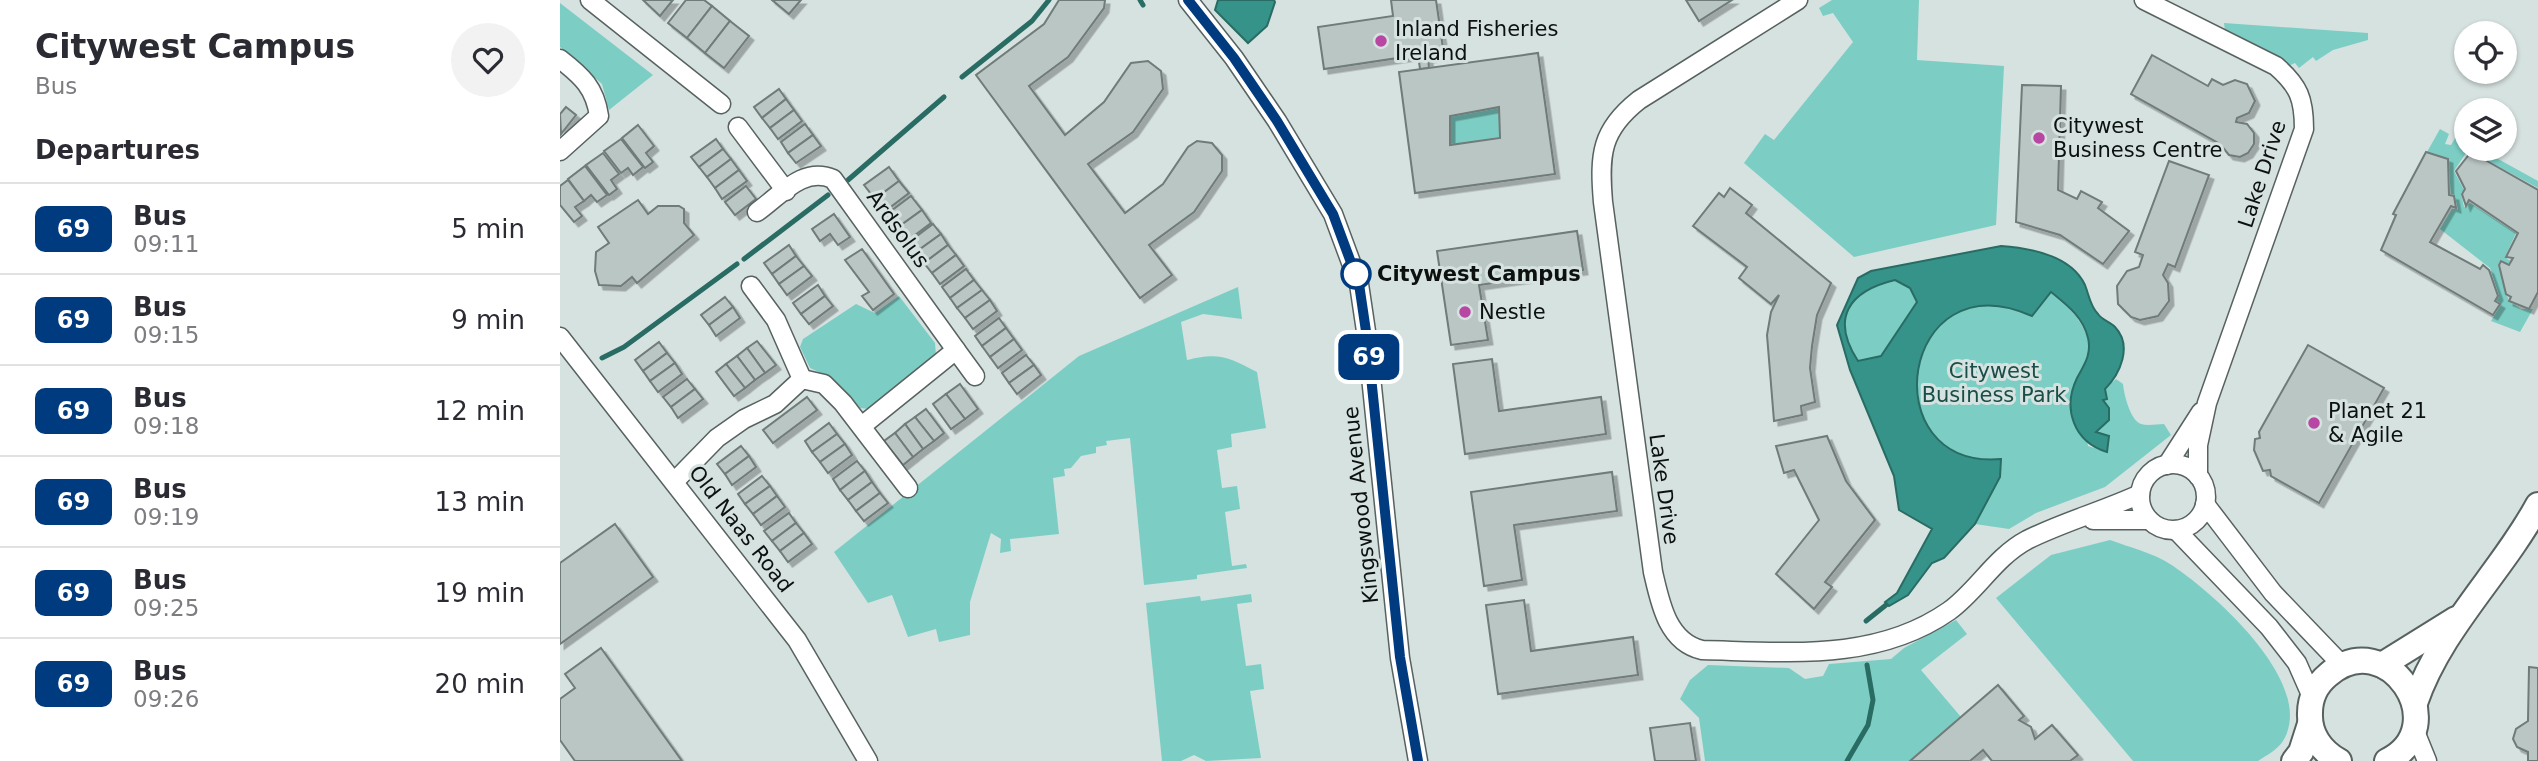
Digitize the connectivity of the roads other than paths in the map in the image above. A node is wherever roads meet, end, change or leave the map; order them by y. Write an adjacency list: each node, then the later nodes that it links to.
1 (590, 0): 6 (street)
2 (1188, 0): 36 (street, Kingswood Avenue)
3 (1798, 0): 25 (street, Lake Drive)
4 (2144, 0): 16 (street, Lake Drive)
5 (560, 59): 8 (street)
6 (721, 104)
7 (738, 127): 9 (street)
8 (560, 151)
9 (786, 191): 10 (street, Ardsolus); 13 (street, Ardsolus)
10 (757, 212)
11 (751, 286): 15 (street)
12 (560, 337): 20 (street, Old Naas Road)
13 (956, 350): 14 (street, Ardsolus); 17 (street)
14 (975, 376)
15 (802, 379): 17 (street); 20 (street)
16 (2207, 403): 18 (street, Lake Drive); 19 (street, Lake Drive)
17 (863, 425): 21 (street)
18 (2167, 465): 19 (street); 22 (street)
19 (2198, 476): 23 (street)
20 (675, 481): 35 (street, Old Naas Road)
21 (908, 488)
22 (2140, 494): 25 (street, Lake Drive); 26 (street)
23 (2205, 504): 27 (street); 29 (street)
24 (2538, 505): 28 (main road)
25 (2079, 520): 26 (street, Lake Drive)
26 (2149, 520): 27 (street)
27 (2176, 530): 31 (street)
28 (2465, 612): 30 (main road); 32 (main road)
29 (2342, 665): 30 (main road); 31 (main road)
30 (2382, 665): 32 (main road)
31 (2312, 698): 33 (main road)
32 (2415, 703): 34 (main road)
33 (2311, 724): 37 (main road); 38 (main road)
34 (2414, 729): 39 (main road); 40 (street)
35 (868, 761)
36 (1418, 761)
37 (2294, 761)
38 (2339, 761)
39 (2387, 761)
40 (2427, 761)

